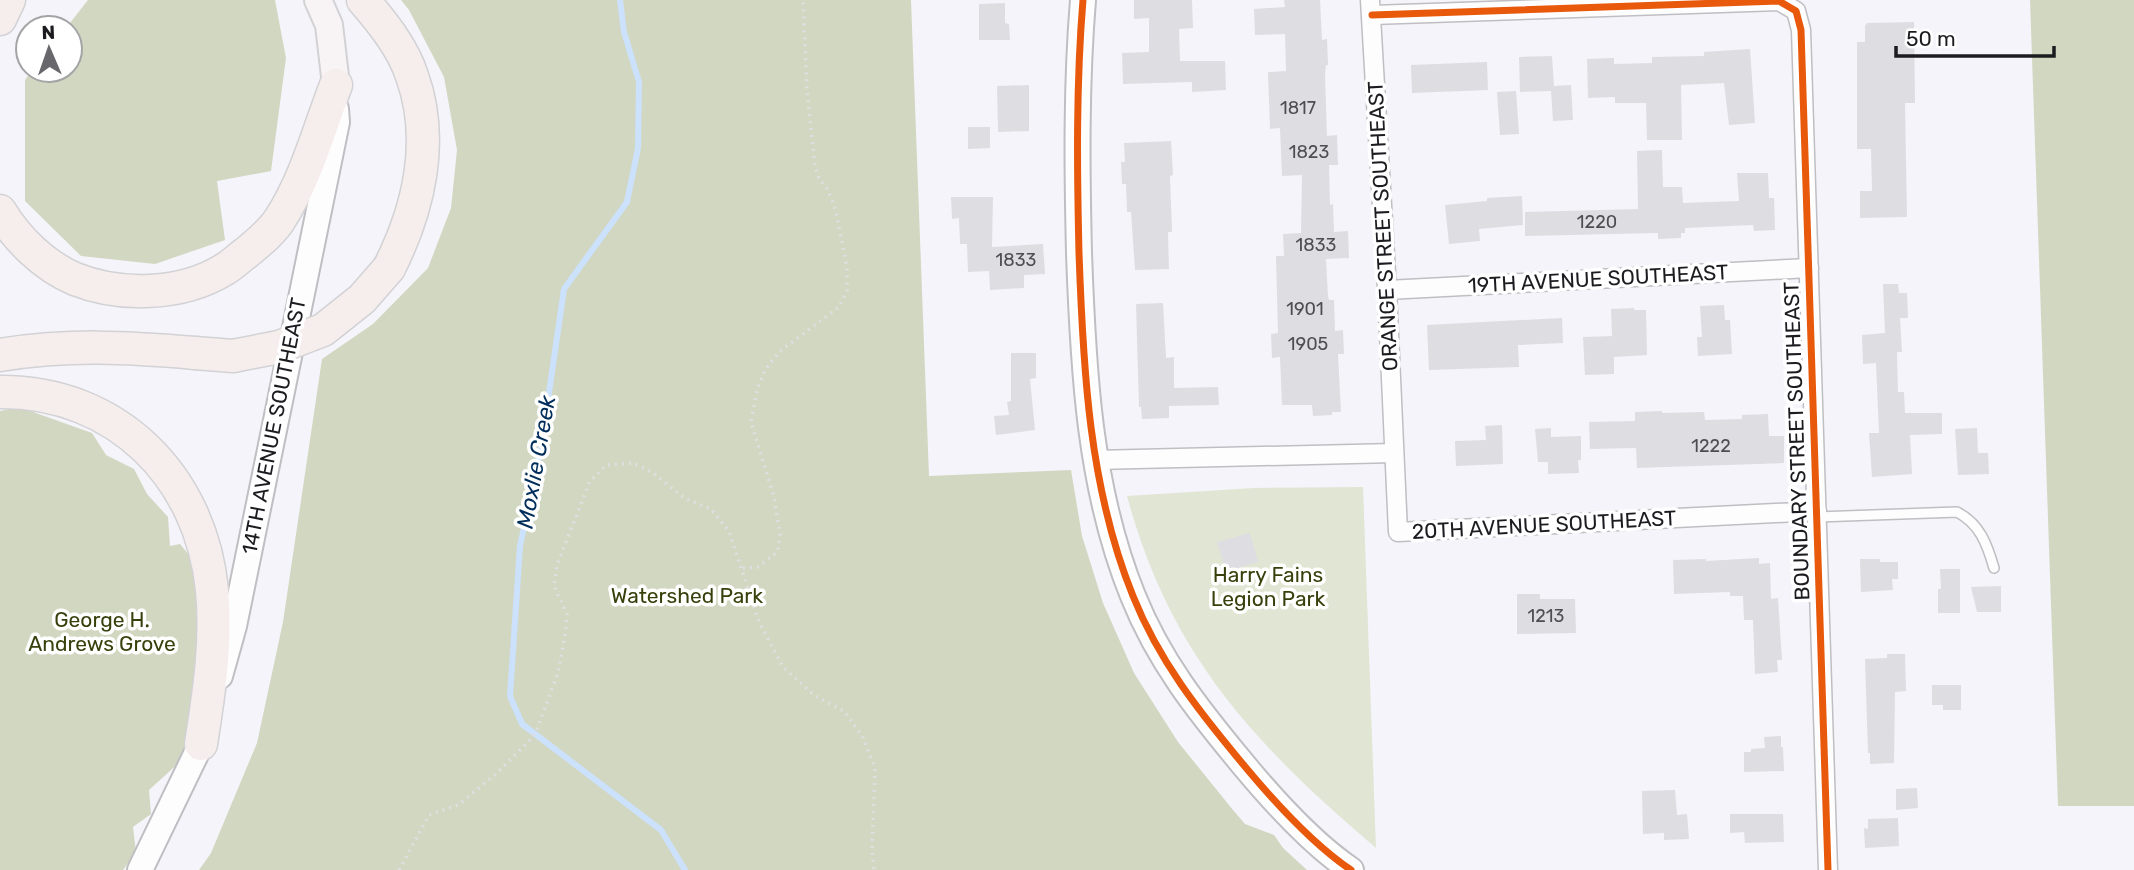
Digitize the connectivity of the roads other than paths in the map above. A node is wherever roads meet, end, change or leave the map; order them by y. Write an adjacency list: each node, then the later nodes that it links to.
1 (9, 0): 7 (highway)
2 (318, 0): 8 (main road, 14TH AVENUE SOUTHEAST)
3 (363, 0): 12 (highway, bridge)
4 (1083, 0): 15 (street)
5 (1645, 2): 6 (street); 10 (street, BOUNDARY STREET SOUTHEAST)
6 (1371, 7): 11 (street, ORANGE STREET SOUTHEAST)
7 (0, 19)
8 (336, 85): 9 (highway); 18 (street, 14TH AVENUE SOUTHEAST)
9 (0, 211)
10 (1810, 268): 11 (street, 19TH AVENUE SOUTHEAST); 16 (street, BOUNDARY STREET SOUTHEAST)
11 (1387, 290): 14 (street, ORANGE STREET SOUTHEAST)
12 (0, 355)
13 (0, 392): 18 (highway)
14 (1395, 453): 15 (street); 16 (street, 20TH AVENUE SOUTHEAST)
15 (1096, 460): 22 (street)
16 (1817, 514): 17 (lane); 23 (street, BOUNDARY STREET SOUTHEAST)
17 (1994, 568)
18 (201, 744): 19 (street, 14TH AVENUE SOUTHEAST)
19 (153, 842): 20 (street, 14TH AVENUE SOUTHEAST); 21 (street, 14TH AVENUE SOUTHEAST)
20 (131, 870)
21 (140, 870)
22 (1351, 870)
23 (1828, 870)

